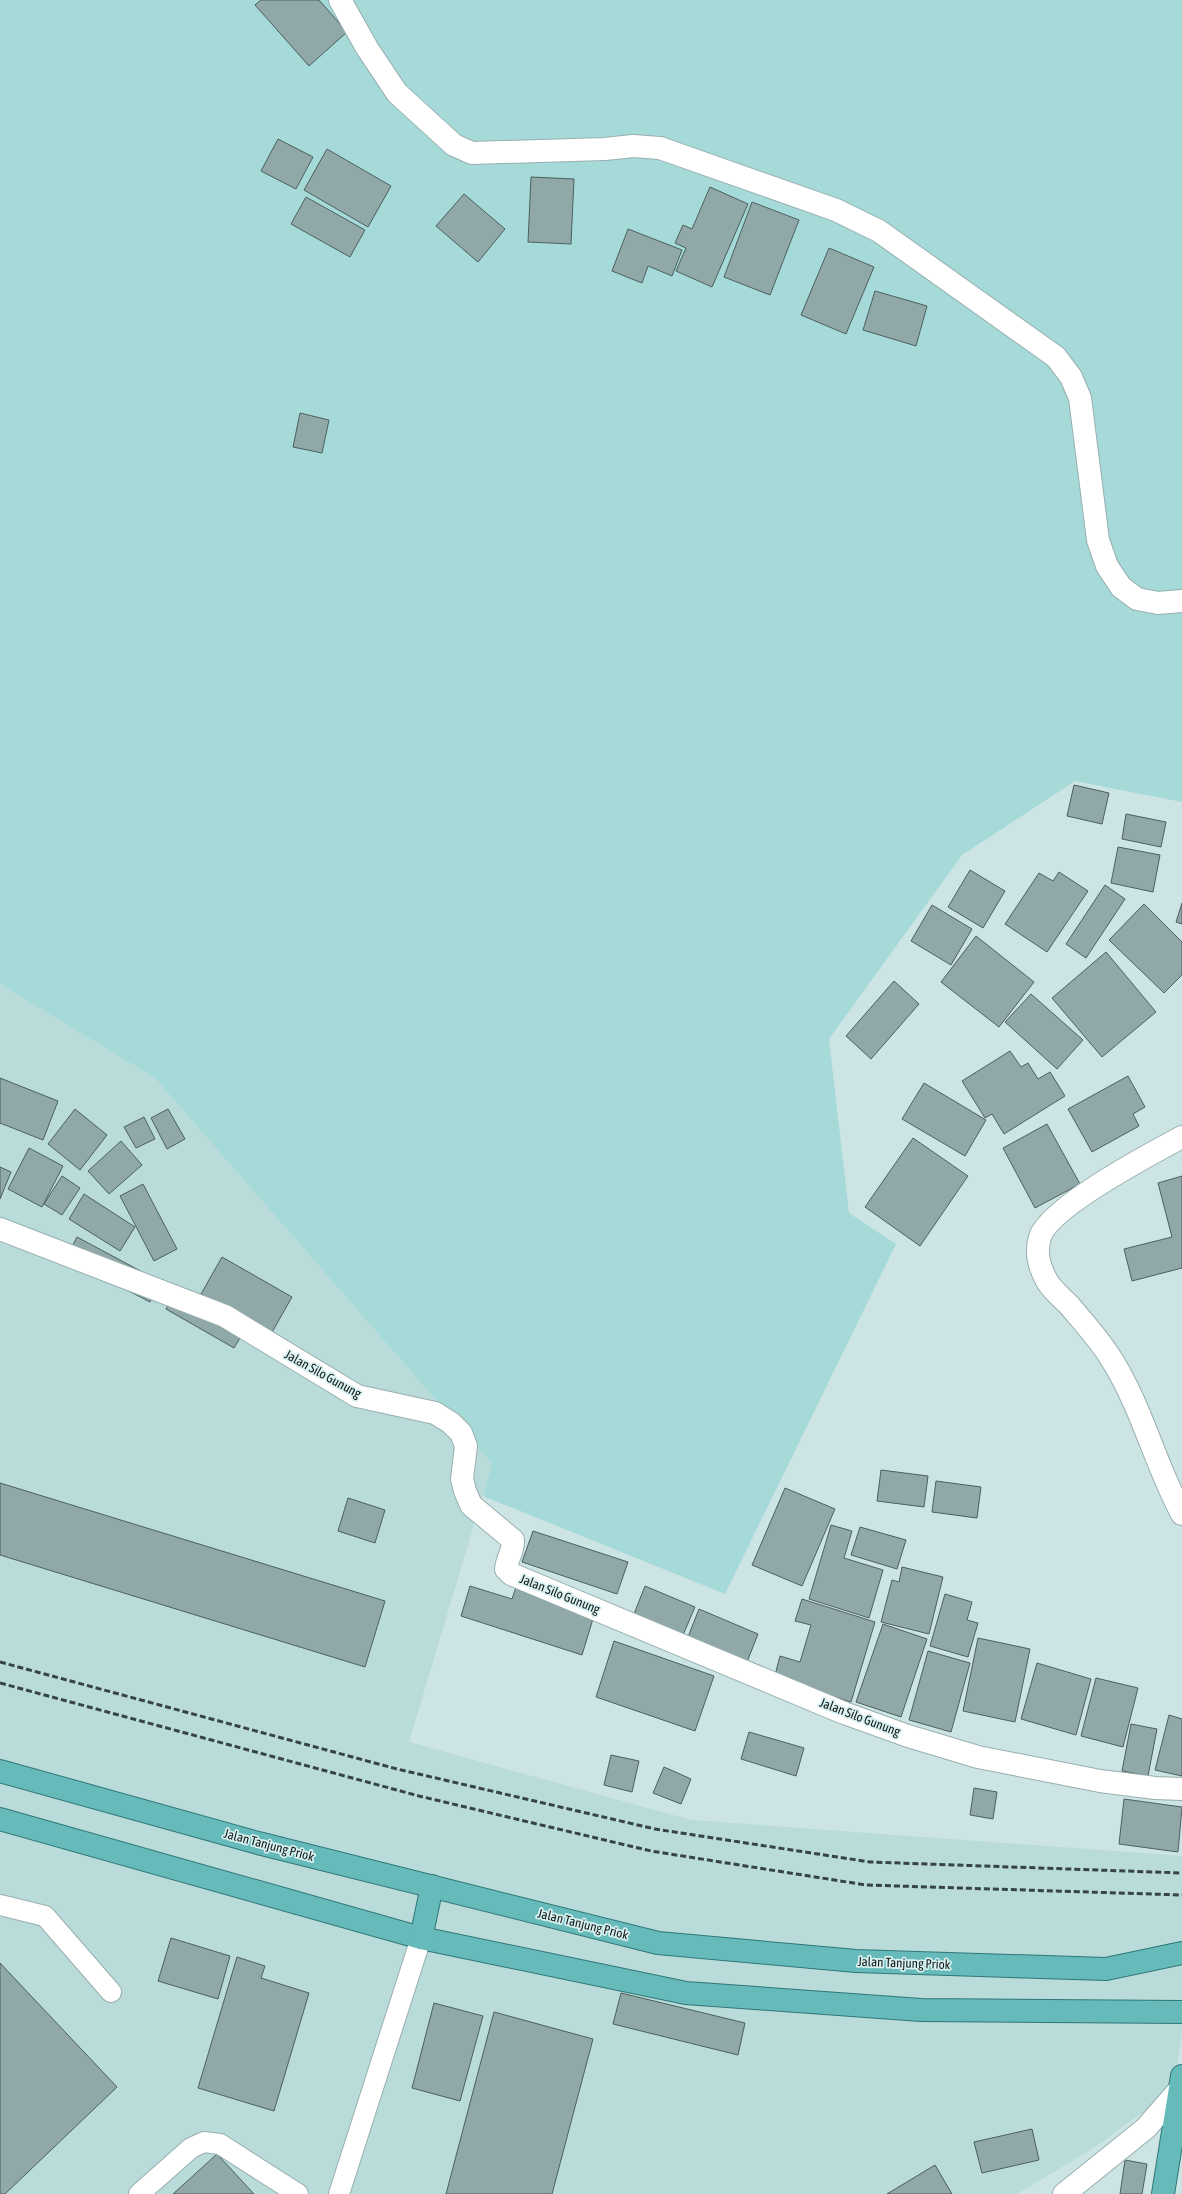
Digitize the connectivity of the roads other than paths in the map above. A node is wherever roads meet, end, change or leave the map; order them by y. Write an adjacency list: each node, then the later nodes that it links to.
1 (340, 0): 2 (street)
2 (1182, 601)
3 (1182, 1137): 5 (street)
4 (0, 1229): 7 (street, Jalan Silo Gunung)
5 (1182, 1514)
6 (0, 1770): 9 (highway, Jalan Tanjung Priok)
7 (1182, 1789)
8 (0, 1818): 11 (highway)
9 (432, 1886): 11 (highway); 12 (highway, Jalan Tanjung Priok)
10 (0, 1905): 13 (lane)
11 (421, 1938): 14 (highway); 18 (lane)
12 (1182, 1953)
13 (111, 1992)
14 (1182, 2012)
15 (1181, 2083): 19 (street); 20 (highway)
16 (140, 2194): 17 (lane)
17 (298, 2194)
18 (339, 2194)
19 (1064, 2194)
20 (1163, 2194)

